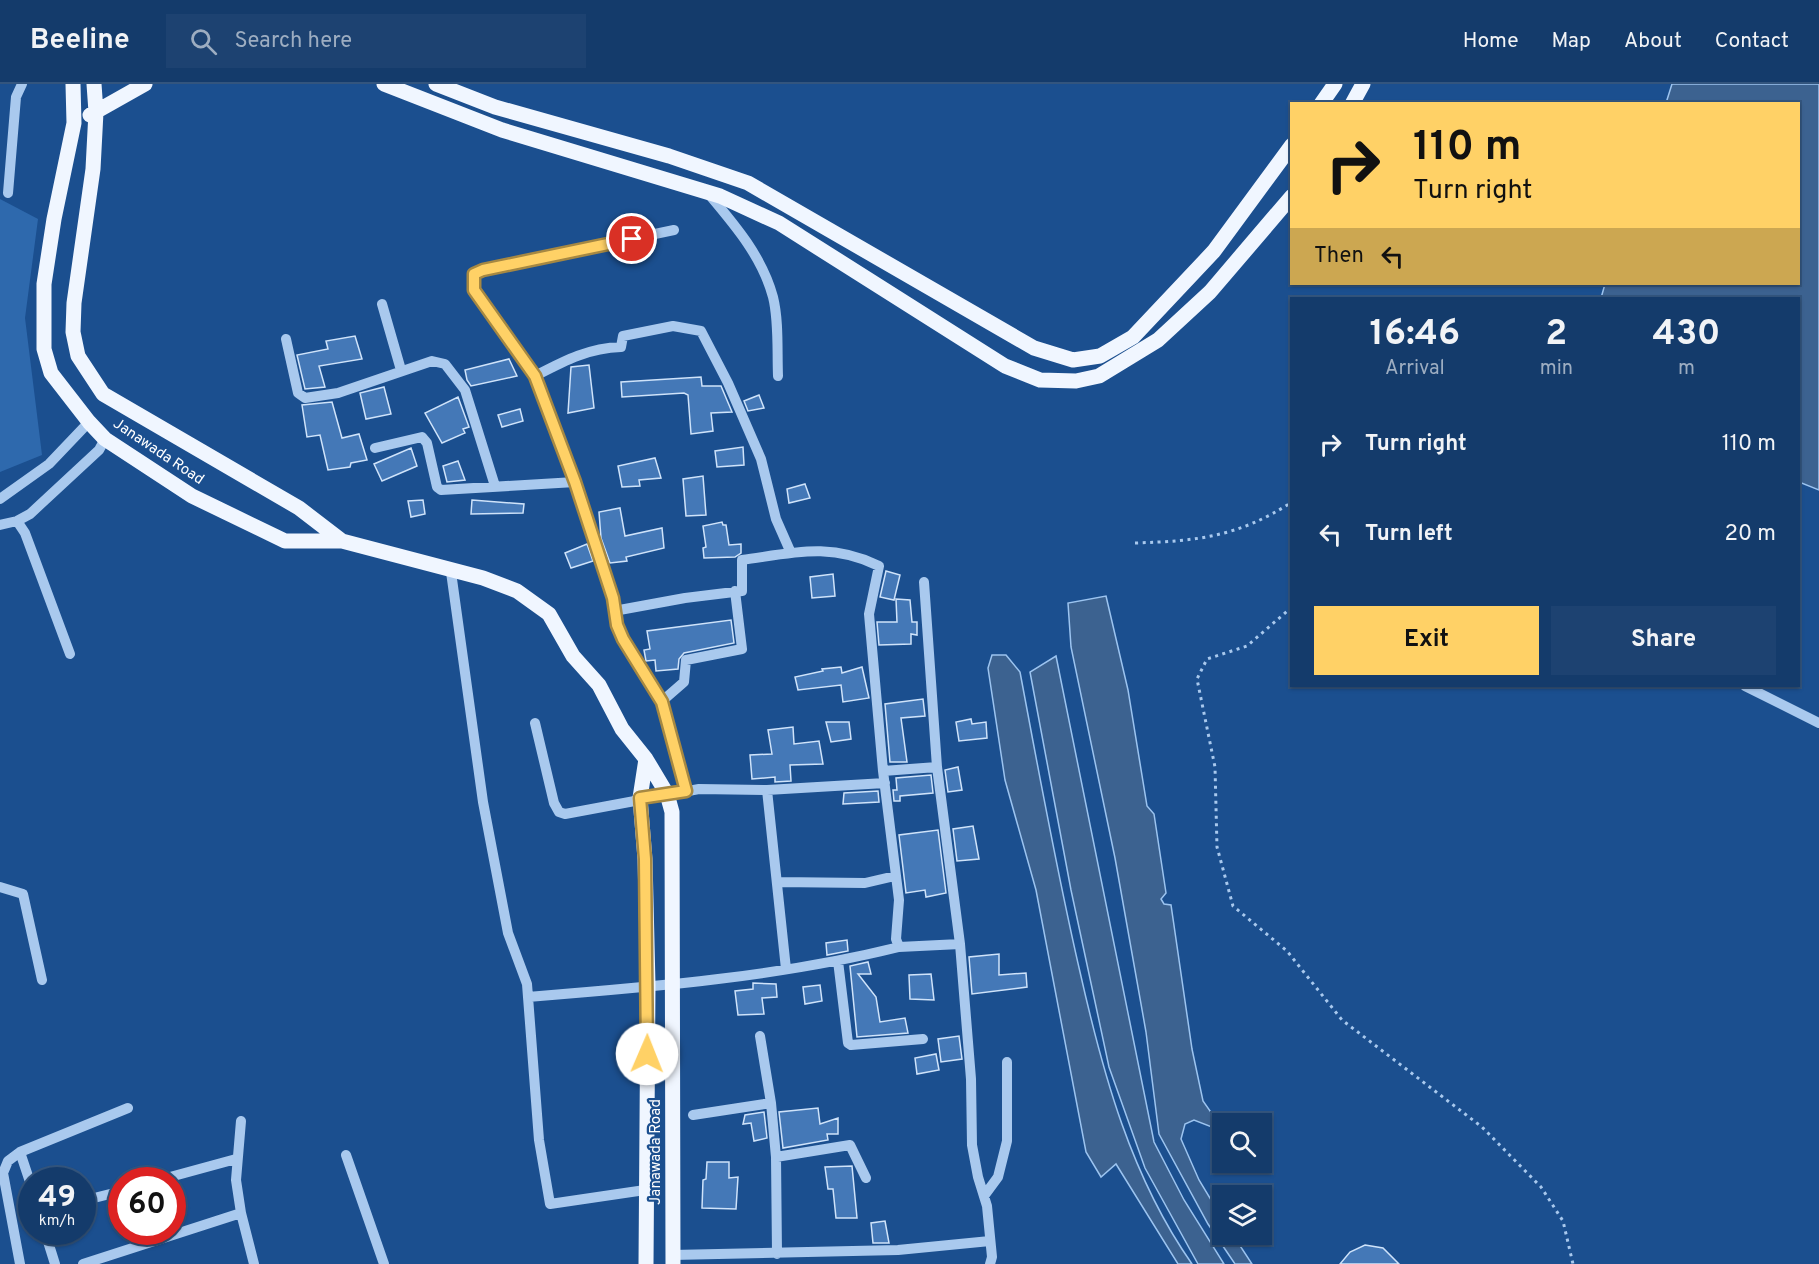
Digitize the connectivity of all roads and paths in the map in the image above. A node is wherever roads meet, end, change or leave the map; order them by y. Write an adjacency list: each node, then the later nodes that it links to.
1 (22, 84): 15 (street)
2 (73, 84): 12 (main road, Janawada Road)
3 (94, 84): 11 (main road, Janawada Road)
4 (145, 84): 11 (main road)
5 (384, 84): 14 (main road)
6 (436, 84): 18 (main road)
7 (1335, 84): 9 (main road)
8 (1363, 84): 10 (main road)
9 (1322, 102)
10 (1353, 102)
11 (96, 112): 12 (main road); 34 (main road, Janawada Road)
12 (74, 123): 25 (main road, Janawada Road)
13 (1290, 148): 18 (main road)
14 (707, 192): 19 (main road); 24 (street)
15 (8, 193)
16 (1290, 198): 19 (main road)
17 (674, 231): 23 (street)
18 (1192, 275): 19 (main road)
19 (1210, 292)
20 (382, 304): 22 (street)
21 (286, 339): 22 (street)
22 (401, 370): 29 (street)
23 (535, 376): 28 (street); 36 (street)
24 (778, 376)
25 (89, 422): 26 (main road, Janawada Road); 30 (street)
26 (105, 439): 32 (street); 34 (main road, Janawada Road)
27 (375, 448): 29 (street)
28 (575, 482): 29 (street); 41 (street)
29 (495, 486)
30 (0, 499)
31 (1290, 503): 35 (path)
32 (17, 521): 33 (street); 42 (street)
33 (0, 525)
34 (342, 541): 37 (main road, Janawada Road)
35 (1134, 543)
36 (791, 553): 39 (street); 49 (street)
37 (451, 572): 47 (main road, Janawada Road); 64 (street)
38 (924, 582): 48 (street)
39 (735, 591): 41 (street); 44 (street)
40 (1290, 610): 95 (path)
41 (614, 611): 44 (street)
42 (70, 654)
43 (1747, 687): 46 (street)
44 (662, 702): 51 (street)
45 (535, 723): 53 (street)
46 (1819, 723)
47 (646, 759): 52 (main road, Janawada Road); 53 (main road, Janawada Road)
48 (937, 767): 49 (street); 57 (street)
49 (884, 777): 50 (street); 54 (street)
50 (767, 790): 51 (street); 55 (street)
51 (686, 791): 52 (street)
52 (667, 794): 53 (street); 62 (main road, Janawada Road)
53 (640, 798): 63 (main road, Janawada Road)
54 (895, 876): 55 (street); 58 (street)
55 (778, 882): 60 (street)
56 (0, 887): 61 (street)
57 (960, 944): 58 (street); 81 (street)
58 (899, 947): 59 (street)
59 (838, 961): 60 (street); 66 (street)
60 (786, 969): 62 (street)
61 (42, 980)
62 (674, 982): 63 (street); 87 (main road, Janawada Road)
63 (648, 985): 64 (street); 80 (main road, Janawada Road)
64 (528, 997): 80 (street)
65 (760, 1036): 68 (street)
66 (923, 1039)
67 (1007, 1062): 81 (street)
68 (771, 1103): 70 (street); 74 (street)
69 (128, 1108): 72 (street)
70 (693, 1115)
71 (241, 1121): 75 (street)
72 (20, 1152): 76 (street); 77 (street)
73 (346, 1155): 92 (street)
74 (776, 1157): 79 (street); 86 (street)
75 (236, 1159): 78 (street); 82 (street)
76 (4, 1160): 83 (street)
77 (25, 1167)
78 (186, 1173)
79 (866, 1178)
80 (645, 1190): 93 (main road, Janawada Road)
81 (984, 1196): 84 (street)
82 (241, 1213): 90 (street); 91 (street)
83 (5, 1220): 88 (street)
84 (990, 1241): 86 (street); 94 (street)
85 (49, 1245): 89 (street)
86 (777, 1254): 87 (street)
87 (673, 1260)
88 (20, 1264)
89 (55, 1264)
90 (83, 1264)
91 (254, 1264)
92 (384, 1264)
93 (646, 1264)
94 (990, 1264)
95 (1573, 1264)

